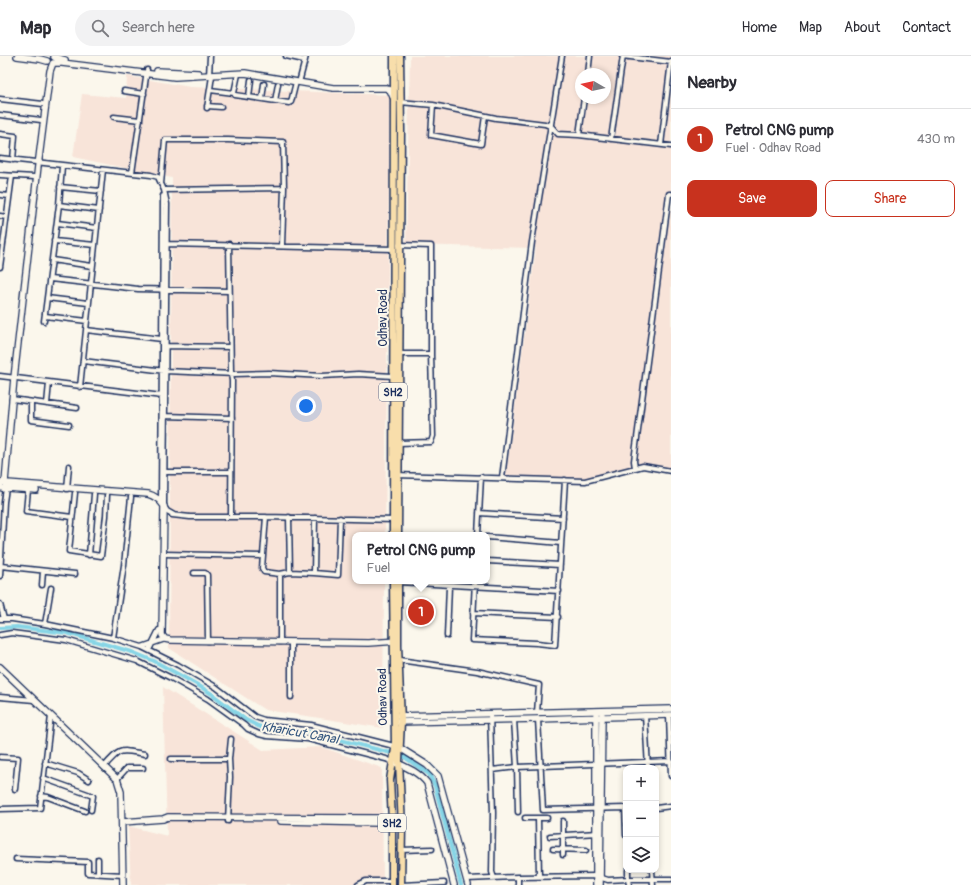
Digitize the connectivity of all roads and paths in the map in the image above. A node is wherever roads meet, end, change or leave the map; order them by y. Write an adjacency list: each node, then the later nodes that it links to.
1 (17, 56): 10 (street)
2 (34, 56): 10 (street)
3 (210, 56): 16 (street)
4 (286, 56): 11 (street)
5 (394, 56): 22 (main road, SH2)
6 (400, 56): 22 (main road, SH2)
7 (562, 56): 42 (street)
8 (590, 56): 13 (street)
9 (623, 56): 12 (street); 45 (street)
10 (51, 58): 14 (street); 33 (street); 50 (street)
11 (305, 58): 18 (street)
12 (671, 62): 46 (street)
13 (589, 68)
14 (147, 72): 16 (street); 26 (street)
15 (238, 74): 16 (street); 18 (street); 25 (street)
16 (210, 75): 18 (street); 23 (street)
17 (251, 80): 27 (street)
18 (298, 80): 21 (street); 30 (street)
19 (264, 84): 29 (street)
20 (278, 84): 30 (street)
21 (386, 86): 22 (street); 31 (street)
22 (397, 87): 31 (main road, SH2)
23 (210, 90): 25 (street); 36 (street)
24 (124, 91): 26 (street)
25 (234, 93): 27 (street)
26 (144, 94): 41 (street)
27 (249, 97): 29 (street)
28 (0, 99): 32 (street); 33 (street)
29 (262, 99): 30 (street)
30 (275, 101)
31 (397, 102): 35 (street); 77 (main road, Odhav Road / SH2)
32 (0, 104)
33 (43, 104): 40 (street)
34 (583, 104): 44 (street)
35 (432, 105): 38 (street); 38 (street)
36 (221, 107)
37 (0, 115): 40 (street)
38 (485, 116): 42 (street)
39 (114, 117): 41 (street)
40 (41, 120): 50 (street)
41 (140, 120): 53 (street)
42 (552, 127): 44 (street); 121 (street)
43 (0, 134): 49 (street)
44 (579, 135): 45 (street)
45 (612, 139): 46 (street)
46 (661, 145): 47 (street)
47 (671, 146)
48 (0, 158): 49 (street)
49 (13, 160): 50 (street)
50 (37, 162): 51 (street); 56 (street); 102 (street)
51 (62, 166): 52 (street); 58 (street)
52 (103, 170): 53 (street); 61 (street)
53 (132, 173): 57 (street)
54 (0, 175): 55 (street)
55 (12, 176): 56 (street); 64 (street)
56 (34, 177): 102 (street)
57 (161, 184): 59 (street); 60 (street)
58 (60, 187): 61 (street); 65 (street)
59 (284, 188): 60 (street); 76 (street)
60 (164, 190): 73 (street)
61 (101, 191): 66 (street)
62 (671, 194): 115 (street)
63 (0, 195): 64 (street)
64 (8, 196): 68 (street)
65 (59, 205): 66 (street); 69 (street)
66 (99, 210): 70 (street)
67 (0, 216): 68 (street)
68 (6, 217): 71 (street)
69 (56, 223): 70 (street); 72 (street)
70 (97, 228): 75 (street)
71 (2, 237): 78 (street)
72 (54, 241): 75 (street); 79 (street)
73 (164, 244): 74 (street); 84 (street)
74 (229, 244): 76 (street); 85 (street)
75 (95, 245): 80 (street)
76 (282, 245): 77 (street)
77 (397, 247): 95 (main road, Odhav Road / SH2); 96 (street); 101 (main road, Odhav Road / SH2)
78 (0, 258): 81 (street)
79 (52, 260): 80 (street); 82 (street)
80 (92, 266): 83 (street)
81 (0, 267)
82 (50, 279): 83 (street); 86 (street)
83 (90, 284): 84 (street); 87 (street)
84 (164, 289): 85 (street); 92 (street); 93 (street)
85 (230, 291): 94 (street)
86 (47, 298): 87 (street); 88 (street)
87 (88, 303): 90 (street)
88 (45, 316): 89 (street); 90 (street)
89 (44, 321)
90 (87, 321): 91 (street)
91 (86, 330): 92 (street); 97 (street)
92 (162, 339): 93 (street)
93 (163, 346): 94 (street); 98 (street)
94 (230, 347): 99 (street)
95 (398, 354): 96 (street); 113 (main road, Odhav Road / SH2)
96 (431, 354): 113 (street)
97 (83, 361): 98 (street); 104 (street)
98 (163, 371): 99 (street); 105 (street)
99 (230, 373): 101 (street); 111 (street)
100 (0, 376): 102 (street)
101 (393, 376): 119 (main road, Odhav Road / SH2)
102 (12, 378): 103 (street); 106 (street); 123 (street)
103 (49, 383): 104 (street); 108 (street)
104 (80, 387): 105 (street)
105 (163, 396): 110 (street); 128 (street)
106 (12, 399): 107 (street); 123 (street)
107 (31, 402): 108 (street); 112 (street)
108 (46, 404): 109 (street)
109 (77, 408)
110 (165, 416): 111 (street); 117 (street)
111 (232, 418): 118 (street)
112 (69, 425)
113 (398, 443): 119 (main road, Odhav Road / SH2)
114 (70, 466): 124 (street)
115 (635, 468): 116 (street); 122 (street)
116 (671, 471)
117 (164, 472): 118 (street); 128 (street)
118 (231, 472): 136 (street)
119 (395, 475): 120 (street); 142 (main road, Odhav Road / SH2)
120 (481, 477): 121 (street); 133 (street)
121 (502, 478): 122 (street)
122 (565, 480): 141 (street)
123 (2, 485): 124 (street); 125 (street); 134 (street)
124 (67, 489): 131 (street)
125 (28, 490): 126 (street); 135 (street)
126 (75, 493): 127 (street); 135 (street)
127 (94, 494): 129 (street); 150 (street)
128 (162, 494): 131 (street); 132 (street)
129 (107, 495): 130 (street); 150 (street)
130 (130, 496): 131 (street); 177 (street)
131 (153, 497): 132 (street)
132 (163, 506): 136 (street); 149 (street); 174 (street)
133 (479, 512): 141 (street); 145 (street)
134 (2, 514): 148 (street)
135 (72, 517): 150 (street)
136 (231, 517): 137 (street)
137 (266, 517): 138 (street); 151 (street)
138 (289, 517): 139 (street); 156 (street)
139 (315, 518): 140 (street); 158 (street)
140 (340, 518): 142 (street); 158 (street)
141 (563, 518): 147 (street)
142 (395, 520): 143 (main road, Odhav Road / SH2); 144 (main road, Odhav Road / SH2)
143 (393, 532)
144 (397, 532)
145 (478, 532)
146 (490, 537): 147 (street)
147 (561, 543): 154 (street)
148 (1, 549): 153 (street)
149 (164, 554): 151 (street); 174 (street)
150 (89, 555)
151 (262, 556): 160 (street)
152 (490, 562): 154 (street)
153 (1, 566): 155 (street); 161 (street)
154 (560, 566): 168 (street)
155 (43, 571): 159 (street); 164 (street)
156 (290, 572): 158 (street); 160 (street)
157 (194, 573): 179 (street)
158 (314, 573)
159 (75, 574)
160 (280, 574): 180 (street)
161 (0, 576)
162 (396, 584): 182 (main road, Odhav Road / SH2)
163 (422, 584): 165 (street)
164 (42, 585)
165 (449, 586): 166 (street); 176 (street)
166 (475, 587): 168 (street); 170 (street)
167 (50, 588): 173 (street)
168 (559, 591): 171 (street)
169 (0, 604): 172 (street)
170 (473, 613): 171 (street); 171 (street)
171 (558, 617)
172 (2, 619): 173 (street)
173 (45, 624): 177 (street)
174 (161, 630): 178 (street); 181 (street)
175 (0, 635): 208 (street)
176 (447, 636)
177 (113, 638): 184 (street)
178 (164, 640): 179 (street); 181 (street); 183 (street)
179 (208, 641): 180 (street)
180 (280, 642): 182 (street)
181 (153, 643): 184 (street); 185 (street)
182 (395, 643): 183 (street); 186 (main road, Odhav Road / SH2); 199 (main road, Odhav Road / SH2)
183 (291, 644): 188 (street)
184 (142, 647): 185 (street)
185 (149, 650): 203 (street)
186 (399, 660): 193 (street); 199 (main road, Odhav Road / SH2)
187 (0, 668): 190 (street)
188 (291, 697)
189 (0, 698): 190 (street)
190 (34, 700): 195 (street)
191 (671, 708): 192 (street)
192 (599, 711): 193 (street); 198 (street)
193 (537, 713): 197 (street)
194 (670, 715): 196 (street); 209 (street)
195 (51, 716): 210 (street); 214 (street)
196 (645, 716): 198 (street); 211 (street)
197 (490, 717): 199 (street); 201 (street); 217 (street)
198 (599, 717): 200 (street); 212 (street)
199 (398, 719): 203 (main road, Odhav Road / SH2)
200 (538, 719): 201 (street); 213 (street)
201 (514, 720): 216 (street)
202 (230, 739): 207 (street)
203 (396, 748): 208 (main road, SH2); 261 (street)
204 (145, 754): 214 (street)
205 (0, 757): 222 (street)
206 (171, 759): 207 (street)
207 (229, 759): 235 (street)
208 (396, 761): 236 (main road, SH2); 245 (main road, SH2); 267 (street)
209 (671, 761): 211 (street); 218 (street)
210 (45, 763): 219 (street); 221 (street)
211 (647, 763): 212 (street)
212 (599, 765): 213 (street); 225 (street)
213 (540, 766): 216 (street); 225 (street)
214 (104, 767): 220 (street)
215 (143, 768): 220 (street)
216 (517, 768): 217 (street); 231 (street)
217 (492, 770): 257 (street)
218 (671, 776)
219 (44, 778): 223 (street); 229 (street)
220 (117, 779): 238 (street)
221 (89, 780)
222 (16, 789)
223 (41, 796): 228 (street); 230 (street)
224 (671, 806): 227 (street)
225 (599, 808): 226 (street); 239 (street); 255 (street)
226 (623, 808)
227 (659, 808)
228 (0, 809)
229 (91, 810)
230 (85, 811)
231 (518, 812)
232 (525, 818): 233 (street)
233 (538, 818): 234 (street); 254 (street)
234 (547, 818)
235 (228, 819): 236 (street); 238 (street)
236 (392, 821): 262 (main road, SH2)
237 (563, 821): 240 (street)
238 (123, 822): 253 (street)
239 (597, 833): 240 (street); 255 (street)
240 (563, 835): 241 (street); 244 (street)
241 (550, 836)
242 (432, 848): 245 (street)
243 (553, 849): 244 (street)
244 (563, 849): 246 (street); 247 (street)
245 (401, 850): 266 (main road, SH2)
246 (586, 850)
247 (563, 855)
248 (16, 859): 250 (street)
249 (98, 859): 250 (street)
250 (98, 873): 253 (street)
251 (628, 873): 259 (street)
252 (652, 873): 260 (street)
253 (123, 875): 264 (street)
254 (539, 876): 255 (street); 256 (street)
255 (598, 876): 259 (street); 269 (street); 270 (street)
256 (518, 877): 257 (street); 268 (street)
257 (494, 878): 261 (street)
258 (671, 879): 260 (street)
259 (628, 880): 260 (street); 271 (street)
260 (653, 880): 272 (street)
261 (467, 882)
262 (392, 883): 265 (street)
263 (444, 883): 266 (street)
264 (123, 885)
265 (358, 885)
266 (401, 885)
267 (454, 885)
268 (518, 885)
269 (596, 885)
270 (600, 885)
271 (629, 885)
272 (653, 885)

